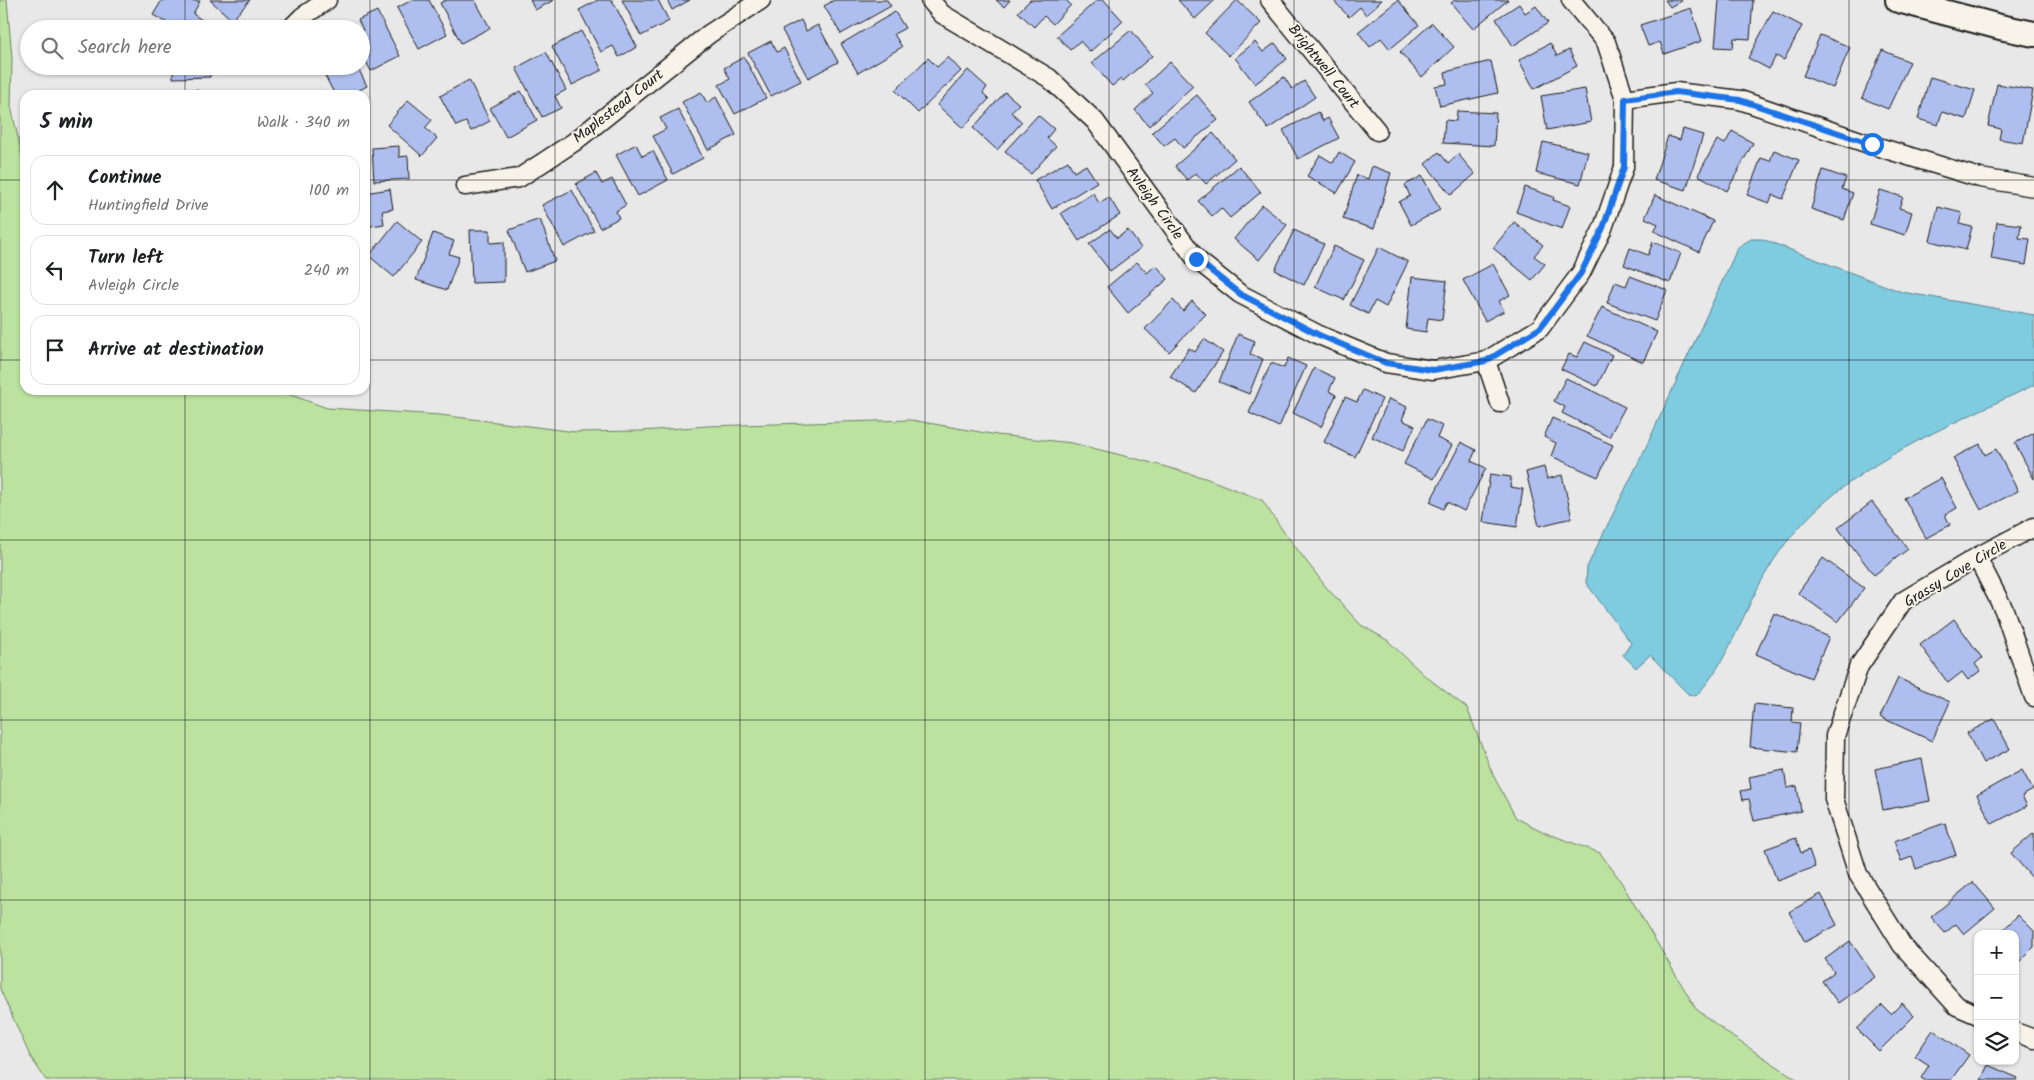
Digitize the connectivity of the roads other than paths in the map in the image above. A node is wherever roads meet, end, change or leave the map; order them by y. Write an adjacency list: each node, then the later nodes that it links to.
1 (327, 0): 7 (street)
2 (761, 0): 11 (street, Maplestead Court)
3 (930, 0): 13 (street, Avleigh Circle)
4 (1270, 0): 10 (street, Brightwell Court)
5 (1571, 0): 9 (street, Avleigh Circle)
6 (1898, 0): 8 (main road)
7 (299, 20)
8 (2034, 34)
9 (1625, 99): 12 (street); 13 (street, Avleigh Circle)
10 (1377, 131)
11 (465, 186)
12 (2034, 186)
13 (1486, 361): 14 (street)
14 (1500, 403)
15 (2034, 527): 16 (street, Grassy Cove Circle)
16 (1977, 557): 17 (street); 18 (street, Grassy Cove Circle)
17 (2034, 697)
18 (1974, 1013)
19 (2019, 1033): 20 (street)
20 (2034, 1039)

